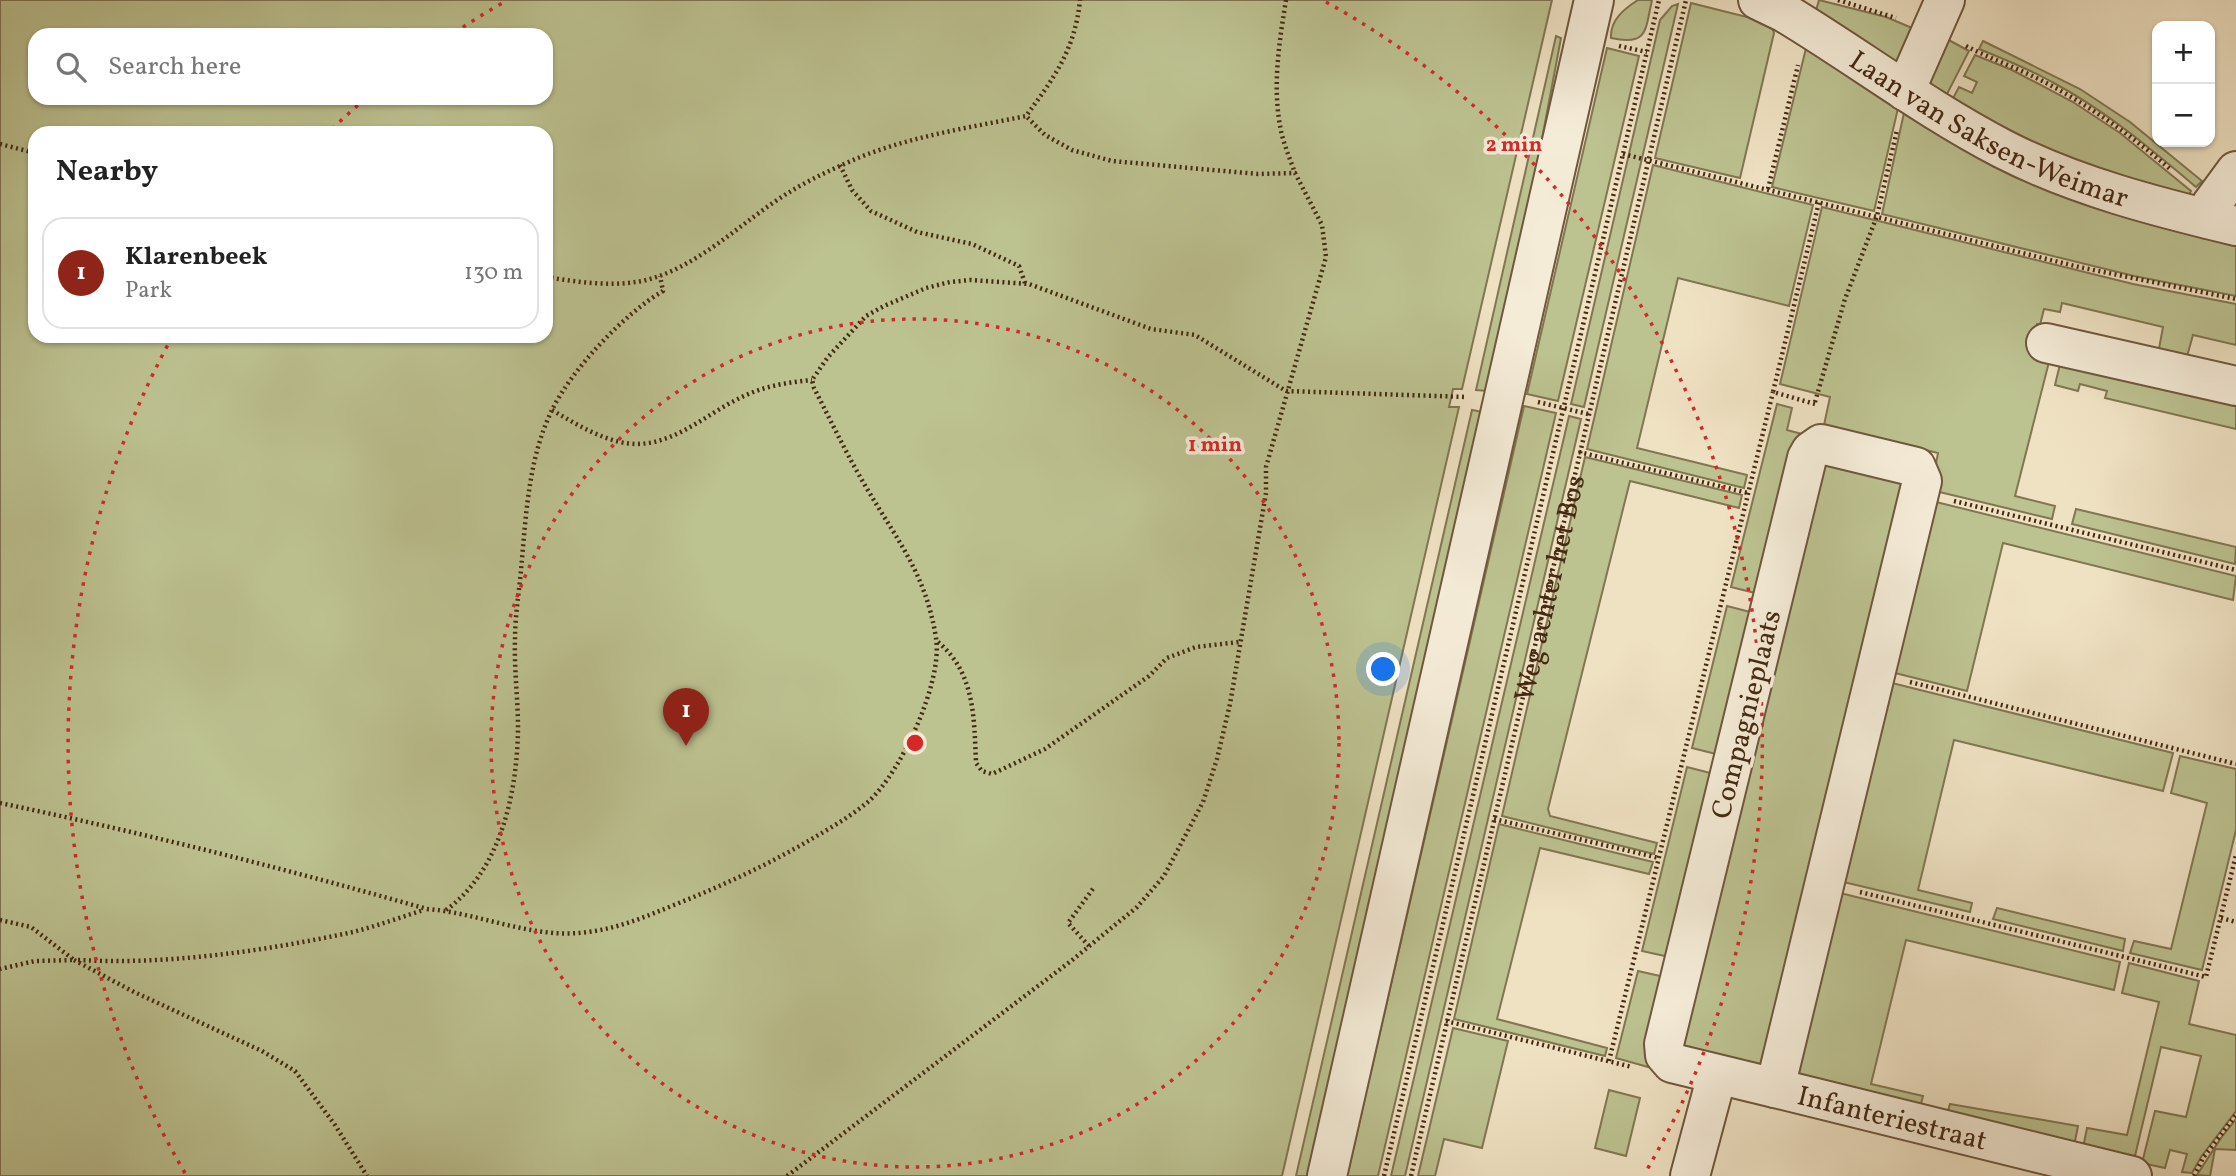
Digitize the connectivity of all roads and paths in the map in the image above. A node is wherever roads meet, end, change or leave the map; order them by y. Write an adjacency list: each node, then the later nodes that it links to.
1 (1080, 0): 11 (path)
2 (1286, 0): 18 (path)
3 (1594, 0): 32 (street)
4 (1659, 0): 14 (path, Weg achter het Bos)
5 (1686, 0): 15 (path, Weg achter het Bos)
6 (1758, 0): 9 (street, Laan van Saksen-Weimar)
7 (1837, 0): 8 (path, Laan van Saksen-Weimar)
8 (1938, 15): 10 (street); 22 (path, Laan van Saksen-Weimar)
9 (1807, 28): 10 (street, Laan van Saksen-Weimar); 19 (path)
10 (1905, 91): 21 (path); 22 (street, Laan van Saksen-Weimar)
11 (1026, 116): 16 (path); 18 (path)
12 (0, 144): 13 (path)
13 (28, 151)
14 (1623, 154): 15 (path); 34 (path, Weg achter het Bos)
15 (1648, 160): 19 (path); 36 (path, Weg achter het Bos)
16 (840, 165): 23 (path); 25 (path)
17 (2236, 172): 22 (street)
18 (1295, 173): 30 (path)
19 (1768, 189): 20 (path)
20 (1819, 202): 21 (path); 31 (path)
21 (1877, 216): 26 (path); 33 (path)
22 (2218, 217)
23 (660, 276): 24 (path); 35 (path)
24 (553, 278)
25 (1025, 284): 28 (path); 30 (path)
26 (2236, 299)
27 (2046, 343): 29 (street)
28 (812, 380): 35 (path); 42 (path)
29 (2236, 386)
30 (1286, 391): 32 (path); 43 (path)
31 (1773, 392): 33 (path); 40 (path)
32 (1505, 399): 34 (path); 68 (street)
33 (1815, 402): 37 (path)
34 (1564, 408): 36 (path); 69 (path, Weg achter het Bos)
35 (552, 410): 53 (path)
36 (1588, 414): 38 (path, Weg achter het Bos)
37 (1821, 444): 39 (street); 62 (street, Compagnieplaats)
38 (1579, 452): 40 (path); 47 (path, Weg achter het Bos)
39 (1919, 492): 41 (path); 44 (street)
40 (1749, 493): 49 (path)
41 (2236, 570)
42 (937, 641): 43 (path); 53 (path)
43 (1239, 642): 57 (path)
44 (1875, 673): 45 (path); 50 (street)
45 (2236, 764)
46 (0, 803): 52 (path)
47 (1494, 819): 49 (path); 60 (path, Weg achter het Bos)
48 (2236, 855): 54 (path)
49 (1659, 858): 61 (path)
50 (1824, 883): 54 (path); 64 (street)
51 (1095, 887): 57 (path)
52 (427, 909): 53 (path); 58 (path)
53 (446, 910)
54 (2221, 918): 56 (path)
55 (0, 920): 58 (path)
56 (2236, 922)
57 (1089, 946): 67 (path)
58 (74, 960): 59 (path); 66 (path)
59 (0, 969)
60 (1446, 1021): 61 (path); 70 (path, Weg achter het Bos)
61 (1609, 1061): 62 (path)
62 (1672, 1063): 63 (street)
63 (1717, 1075): 64 (street); 71 (street)
64 (1775, 1088): 72 (street, Infanteriestraat)
65 (2236, 1115): 73 (path)
66 (367, 1176)
67 (787, 1176)
68 (1327, 1176)
69 (1384, 1176)
70 (1411, 1176)
71 (1690, 1176)
72 (2132, 1176)
73 (2194, 1176)

